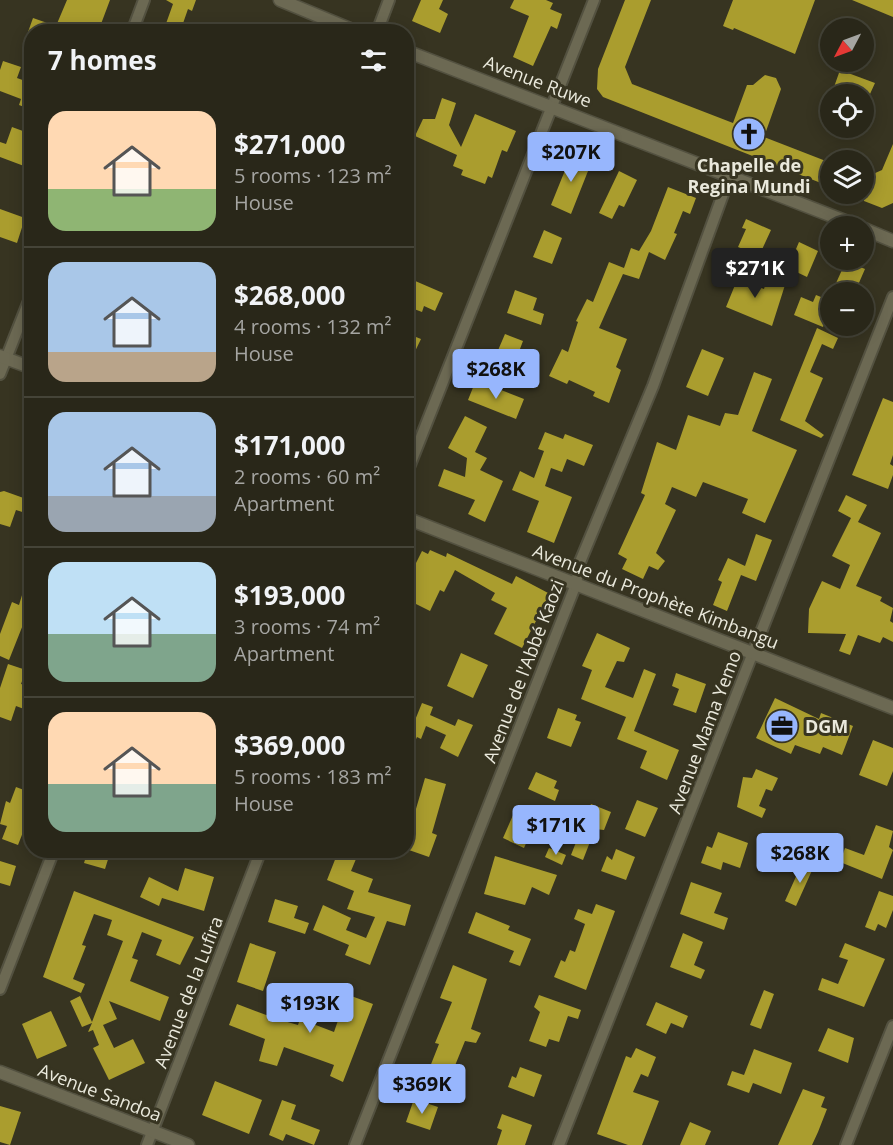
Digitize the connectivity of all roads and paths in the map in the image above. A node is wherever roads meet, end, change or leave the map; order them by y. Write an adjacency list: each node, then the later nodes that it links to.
1 (144, 0): 5 (street)
2 (279, 0): 6 (street)
3 (389, 0): 7 (street)
4 (594, 0): 9 (street)
5 (135, 24)
6 (338, 24)
7 (380, 24)
8 (414, 54): 9 (street, Avenue Ruwe)
9 (552, 106): 10 (street, Avenue Ruwe); 19 (street)
10 (730, 175): 11 (street, Avenue Ruwe); 21 (street, Avenue de l'Abbé Kaozi)
11 (833, 216)
12 (874, 233): 13 (street)
13 (893, 241)
14 (893, 297): 22 (street, Avenue Mama Yemo)
15 (24, 310): 16 (street)
16 (3, 357): 17 (street); 18 (street)
17 (24, 365)
18 (0, 374)
19 (414, 455)
20 (414, 521): 21 (street, Avenue du Prophète Kimbangu)
21 (576, 584): 22 (street, Avenue du Prophète Kimbangu); 32 (street, Avenue de l'Abbé Kaozi)
22 (753, 653): 23 (street, Avenue du Prophète Kimbangu); 33 (street, Avenue Mama Yemo)
23 (893, 708)
24 (51, 858): 26 (street)
25 (258, 858): 29 (street, Avenue de la Lufira)
26 (0, 989)
27 (893, 1026): 34 (street)
28 (0, 1072): 29 (street, Avenue Sandoa)
29 (152, 1131): 30 (street, Avenue de la Lufira); 31 (street, Avenue Sandoa)
30 (147, 1145)
31 (188, 1145)
32 (355, 1145)
33 (559, 1145)
34 (846, 1145)

